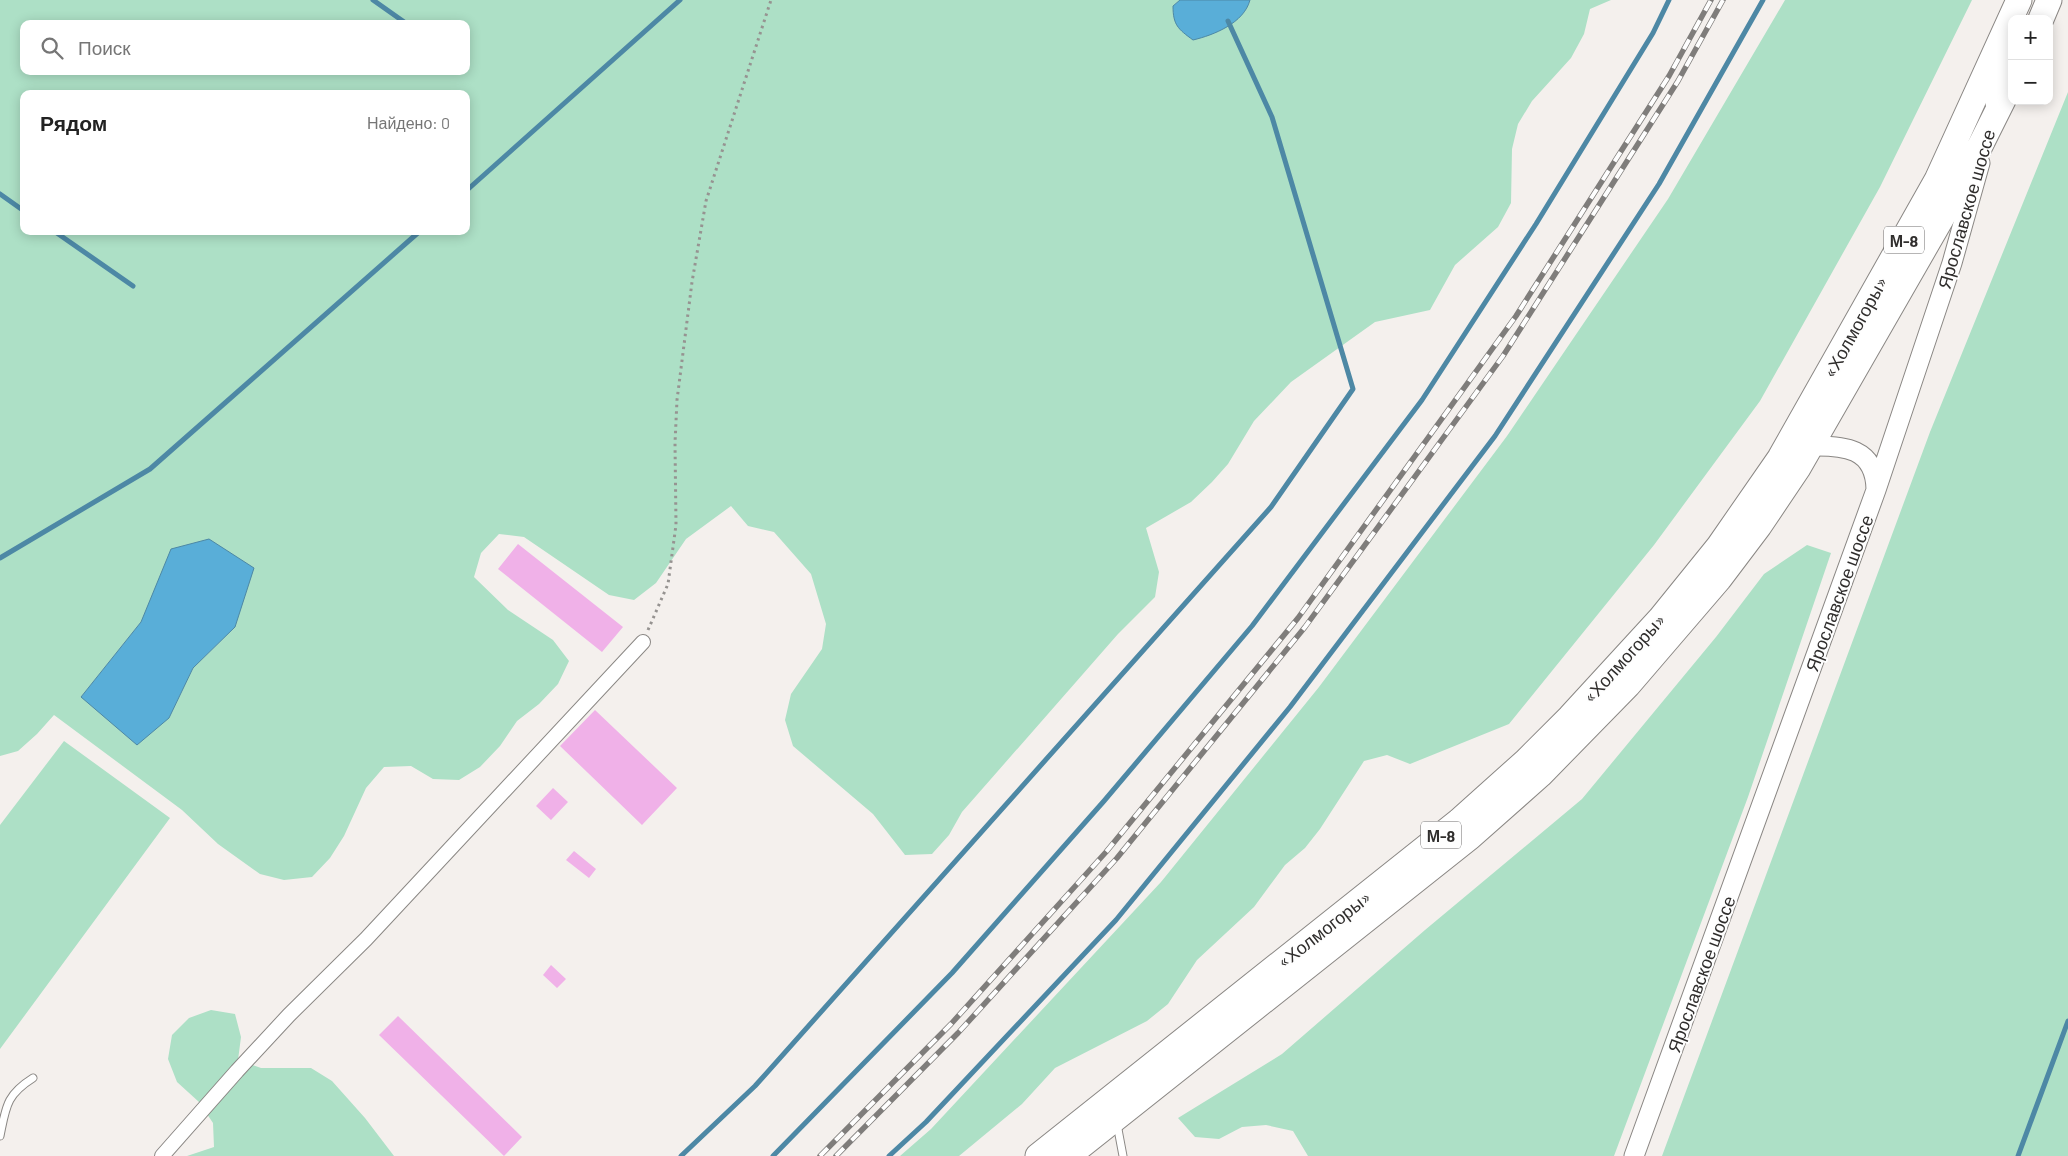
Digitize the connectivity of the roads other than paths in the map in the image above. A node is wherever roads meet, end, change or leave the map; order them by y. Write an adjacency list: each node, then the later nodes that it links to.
1 (2049, 0): 3 (highway)
2 (2015, 10): 5 (main road, Ярославское шоссе); 7 (highway, «Холмогоры» / М-8)
3 (2043, 15)
4 (2008, 90): 5 (highway, «Холмогоры» / М-8)
5 (1992, 122): 6 (highway, «Холмогоры» / М-8); 8 (main road, Ярославское шоссе)
6 (1810, 446): 7 (highway); 8 (main road); 11 (highway, «Холмогоры» / М-8)
7 (1784, 452): 14 (highway, «Холмогоры» / М-8)
8 (1876, 490): 17 (main road, Ярославское шоссе)
9 (643, 642): 13 (street)
10 (33, 1078): 12 (lane)
11 (1115, 1117): 15 (highway, «Холмогоры» / М-8); 16 (lane)
12 (0, 1136)
13 (162, 1156)
14 (1038, 1156)
15 (1068, 1156)
16 (1123, 1156)
17 (1634, 1156)

